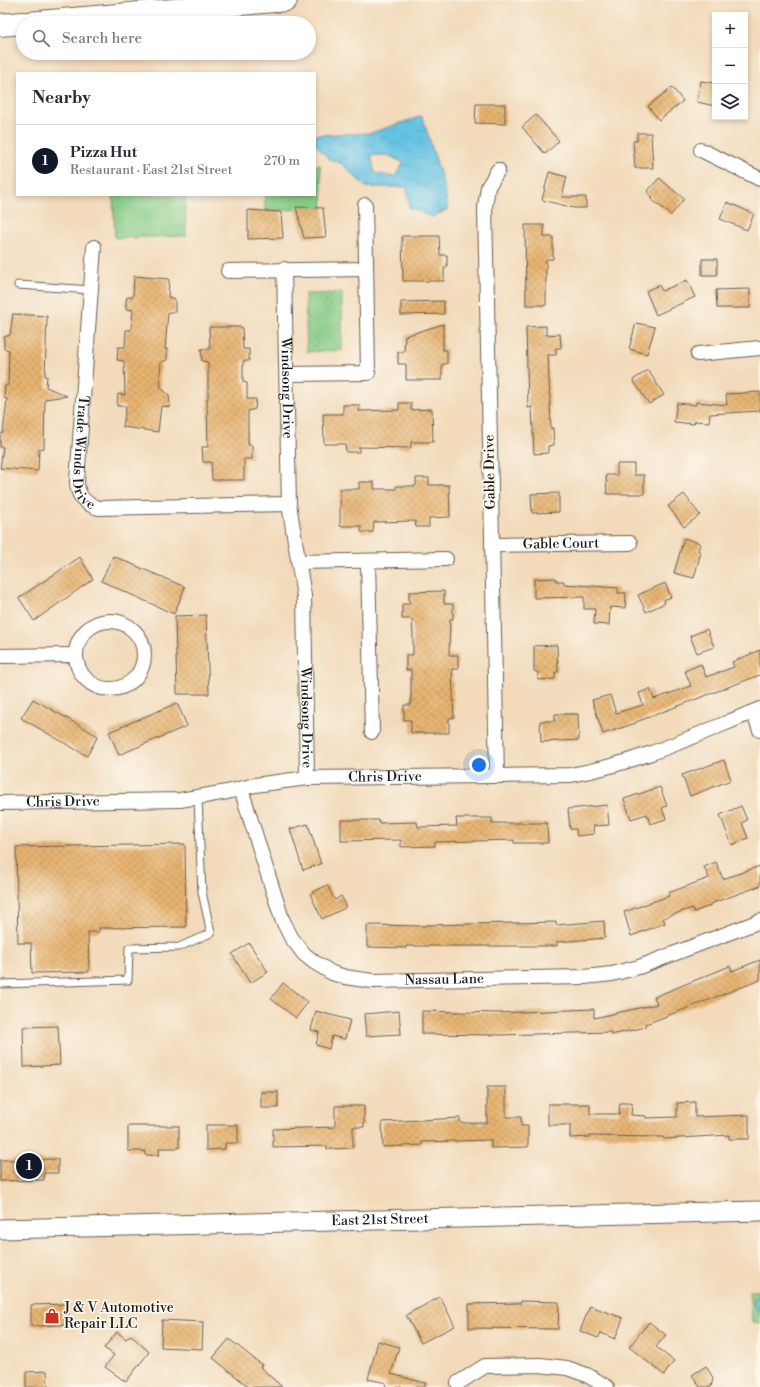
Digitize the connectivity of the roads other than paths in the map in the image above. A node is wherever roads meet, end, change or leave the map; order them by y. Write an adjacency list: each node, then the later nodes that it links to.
1 (286, 0): 2 (highway)
2 (107, 16)
3 (16, 24): 4 (highway)
4 (0, 26)
5 (701, 150): 7 (street)
6 (498, 170): 20 (street, Gable Drive)
7 (760, 179)
8 (365, 205): 11 (street)
9 (94, 247): 14 (street, Trade Winds Drive)
10 (284, 269): 11 (street); 12 (street); 17 (street, Windsong Drive)
11 (366, 269): 17 (street)
12 (228, 271)
13 (18, 286): 14 (lane)
14 (92, 290): 18 (street, Trade Winds Drive)
15 (760, 348): 16 (street)
16 (698, 354)
17 (287, 374): 18 (street, Windsong Drive)
18 (289, 504): 23 (street, Windsong Drive)
19 (630, 543): 20 (street, Gable Court)
20 (492, 545): 29 (street, Gable Drive)
21 (446, 559): 22 (street)
22 (368, 561): 23 (street); 28 (street)
23 (299, 562): 30 (street, Windsong Drive)
24 (76, 655): 24 (street); 25 (street)
25 (0, 656)
26 (757, 711): 27 (street); 29 (street, Chris Drive)
27 (760, 730)
28 (372, 732)
29 (497, 776): 30 (street, Chris Drive)
30 (307, 778): 31 (street, Chris Drive)
31 (242, 789): 32 (street, Chris Drive); 34 (street, Nassau Lane)
32 (198, 798): 33 (street, Chris Drive); 35 (lane)
33 (0, 802)
34 (760, 921)
35 (0, 984)
36 (760, 1212): 37 (main road, East 21st Street)
37 (0, 1229)
38 (458, 1383): 39 (street)
39 (607, 1387)

